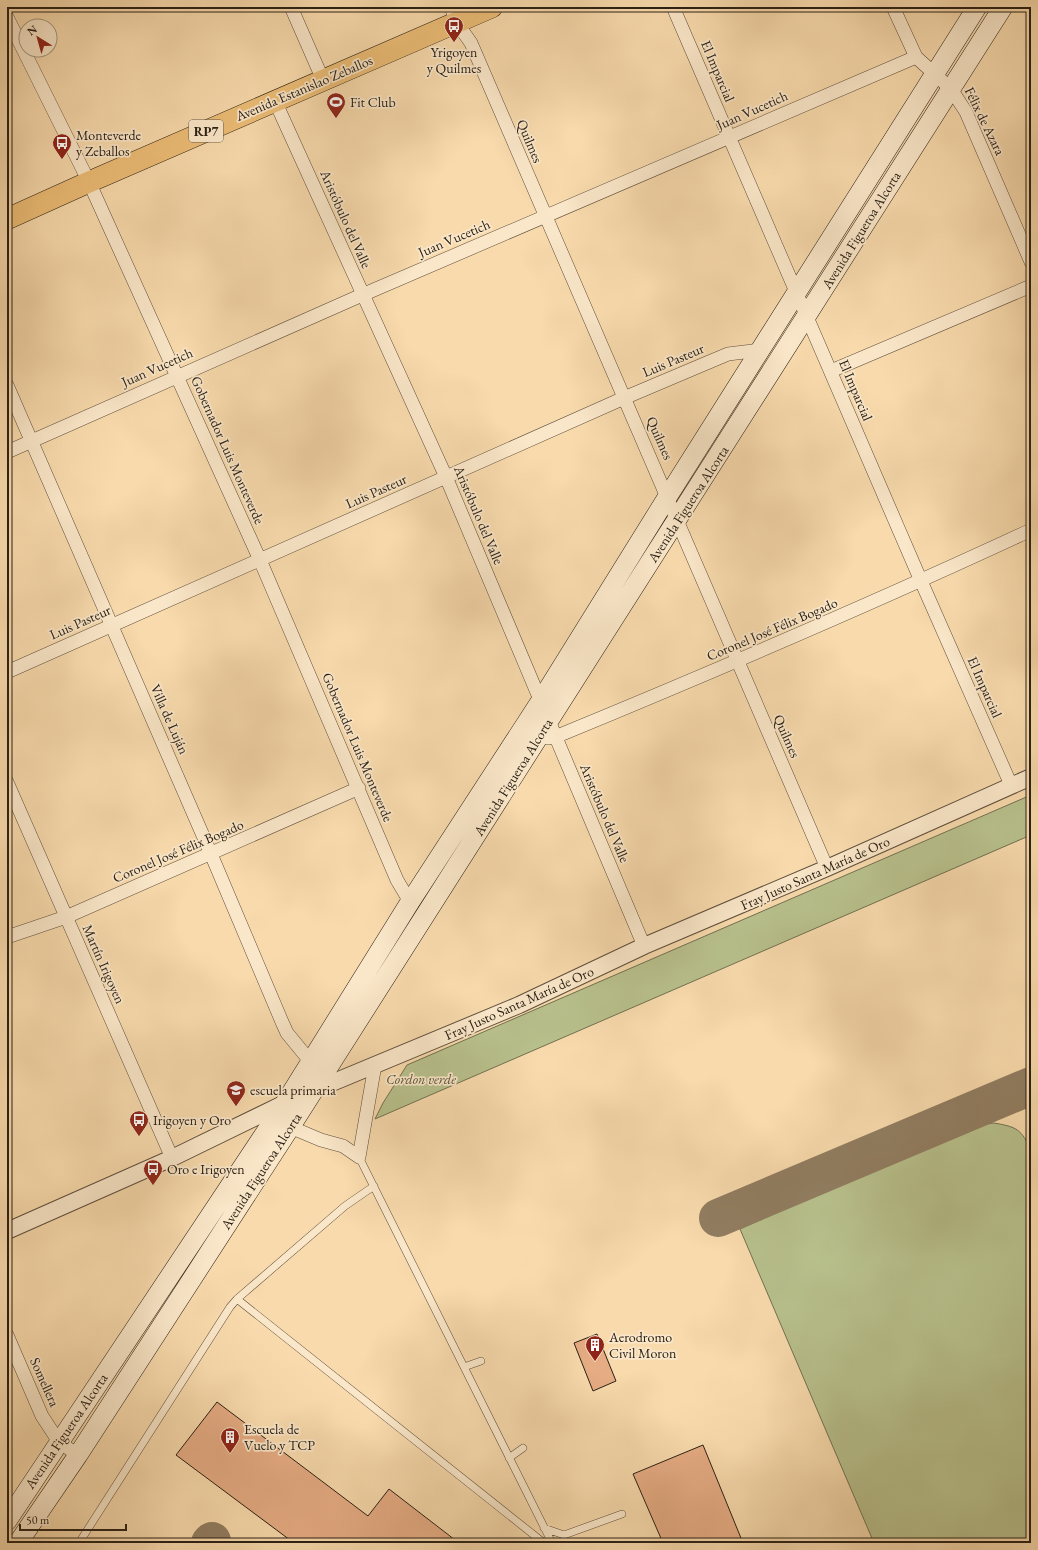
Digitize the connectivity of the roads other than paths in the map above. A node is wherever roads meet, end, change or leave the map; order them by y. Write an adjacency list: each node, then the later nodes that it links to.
1 (291, 7): 11 (street)
2 (492, 7): 7 (main road, Avenida Estanislao Zeballos / RP7)
3 (673, 7): 14 (street, El Imparcial)
4 (893, 7): 9 (street, Félix de Azara)
5 (977, 7): 10 (main road, Avenida Figueroa Alcorta)
6 (1003, 7): 12 (main road, Avenida Figueroa Alcorta)
7 (454, 15): 11 (main road, Avenida Estanislao Zeballos / RP7); 16 (street, Quilmes)
8 (7, 17): 15 (street, Gobernador Luis Monteverde)
9 (916, 57): 10 (street, Félix de Azara); 14 (street, Juan Vucetich)
10 (935, 74): 12 (street, Félix de Azara); 20 (main road, Avenida Figueroa Alcorta)
11 (323, 80): 13 (main road, Avenida Estanislao Zeballos / RP7)
12 (951, 88): 18 (street, Félix de Azara); 22 (main road, Avenida Figueroa Alcorta)
13 (275, 101): 15 (main road, Avenida Estanislao Zeballos / RP7); 21 (street, Aristóbulo del Valle)
14 (730, 138): 16 (street, Juan Vucetich); 20 (street, El Imparcial)
15 (89, 182): 17 (main road, Avenida Estanislao Zeballos / RP7); 25 (street, Gobernador Luis Monteverde)
16 (545, 217): 21 (street, Juan Vucetich); 27 (street, Quilmes)
17 (7, 219)
18 (1031, 262)
19 (1031, 286): 24 (street)
20 (797, 294): 22 (street, El Imparcial); 23 (main road, Avenida Figueroa Alcorta)
21 (362, 295): 25 (street, Juan Vucetich); 30 (street, Aristóbulo del Valle)
22 (806, 317): 24 (street, El Imparcial); 32 (main road, Avenida Figueroa Alcorta)
23 (761, 350): 27 (street, Luis Pasteur); 31 (main road, Avenida Figueroa Alcorta)
24 (830, 371): 35 (street, El Imparcial)
25 (176, 376): 28 (street, Juan Vucetich); 34 (street, Gobernador Luis Monteverde)
26 (7, 385): 28 (street, Villa de Luján)
27 (624, 398): 30 (street, Luis Pasteur); 31 (street, Quilmes)
28 (31, 441): 29 (street, Juan Vucetich); 36 (street, Villa de Luján)
29 (7, 452)
30 (446, 477): 34 (street, Luis Pasteur); 39 (street, Aristóbulo del Valle)
31 (668, 496): 32 (street, Quilmes); 39 (main road, Avenida Figueroa Alcorta)
32 (678, 521): 37 (street, Quilmes); 41 (main road, Avenida Figueroa Alcorta)
33 (1031, 530): 35 (street, Coronel José Félix Bogado)
34 (260, 560): 36 (street, Luis Pasteur); 45 (street, Gobernador Luis Monteverde)
35 (921, 581): 37 (street, Coronel José Félix Bogado); 44 (street, El Imparcial)
36 (112, 625): 38 (street, Luis Pasteur); 46 (street, Villa de Luján)
37 (738, 662): 41 (street, Coronel José Félix Bogado); 47 (street, Quilmes)
38 (7, 672)
39 (540, 702): 40 (main road, Avenida Figueroa Alcorta); 41 (street, Aristóbulo del Valle)
40 (521, 731): 41 (street); 48 (main road, Avenida Figueroa Alcorta)
41 (548, 732): 51 (street, Aristóbulo del Valle); 54 (main road, Avenida Figueroa Alcorta)
42 (1031, 777): 44 (street, Fray Justo Santa María de Oro)
43 (7, 782): 49 (street, Martín Irigoyen)
44 (1011, 785): 47 (street, Fray Justo Santa María de Oro)
45 (359, 788): 46 (street, Coronel José Félix Bogado); 48 (street, Gobernador Luis Monteverde)
46 (212, 854): 49 (street, Coronel José Félix Bogado); 52 (street, Villa de Luján)
47 (827, 868): 51 (street, Fray Justo Santa María de Oro)
48 (410, 902): 52 (main road, Avenida Figueroa Alcorta)
49 (66, 917): 50 (street, Coronel José Félix Bogado); 58 (street, Martín Irigoyen)
50 (7, 937)
51 (644, 946): 53 (street, Fray Justo Santa María de Oro)
52 (310, 1061): 55 (main road, Avenida Figueroa Alcorta)
53 (375, 1066): 54 (street, Fray Justo Santa María de Oro); 57 (street)
54 (312, 1091): 55 (street, Fray Justo Santa María de Oro); 56 (main road, Avenida Figueroa Alcorta)
55 (285, 1103): 56 (main road, Avenida Figueroa Alcorta); 58 (street, Fray Justo Santa María de Oro)
56 (282, 1123): 57 (street); 65 (main road, Avenida Figueroa Alcorta); 67 (main road, Avenida Figueroa Alcorta)
57 (359, 1157): 59 (lane)
58 (172, 1158): 60 (street, Fray Justo Santa María de Oro)
59 (374, 1186): 61 (lane); 64 (lane)
60 (7, 1231)
61 (237, 1299): 73 (lane); 74 (lane)
62 (7, 1335): 65 (street, Somellera)
63 (481, 1361): 64 (lane)
64 (464, 1367): 68 (lane)
65 (59, 1442): 67 (street, Somellera); 70 (main road, Avenida Figueroa Alcorta)
66 (523, 1448): 68 (lane)
67 (78, 1454): 72 (main road, Avenida Figueroa Alcorta)
68 (509, 1458): 71 (lane)
69 (622, 1514): 71 (lane)
70 (7, 1520)
71 (544, 1528): 75 (lane)
72 (18, 1543)
73 (78, 1543)
74 (544, 1543)
75 (552, 1543)

